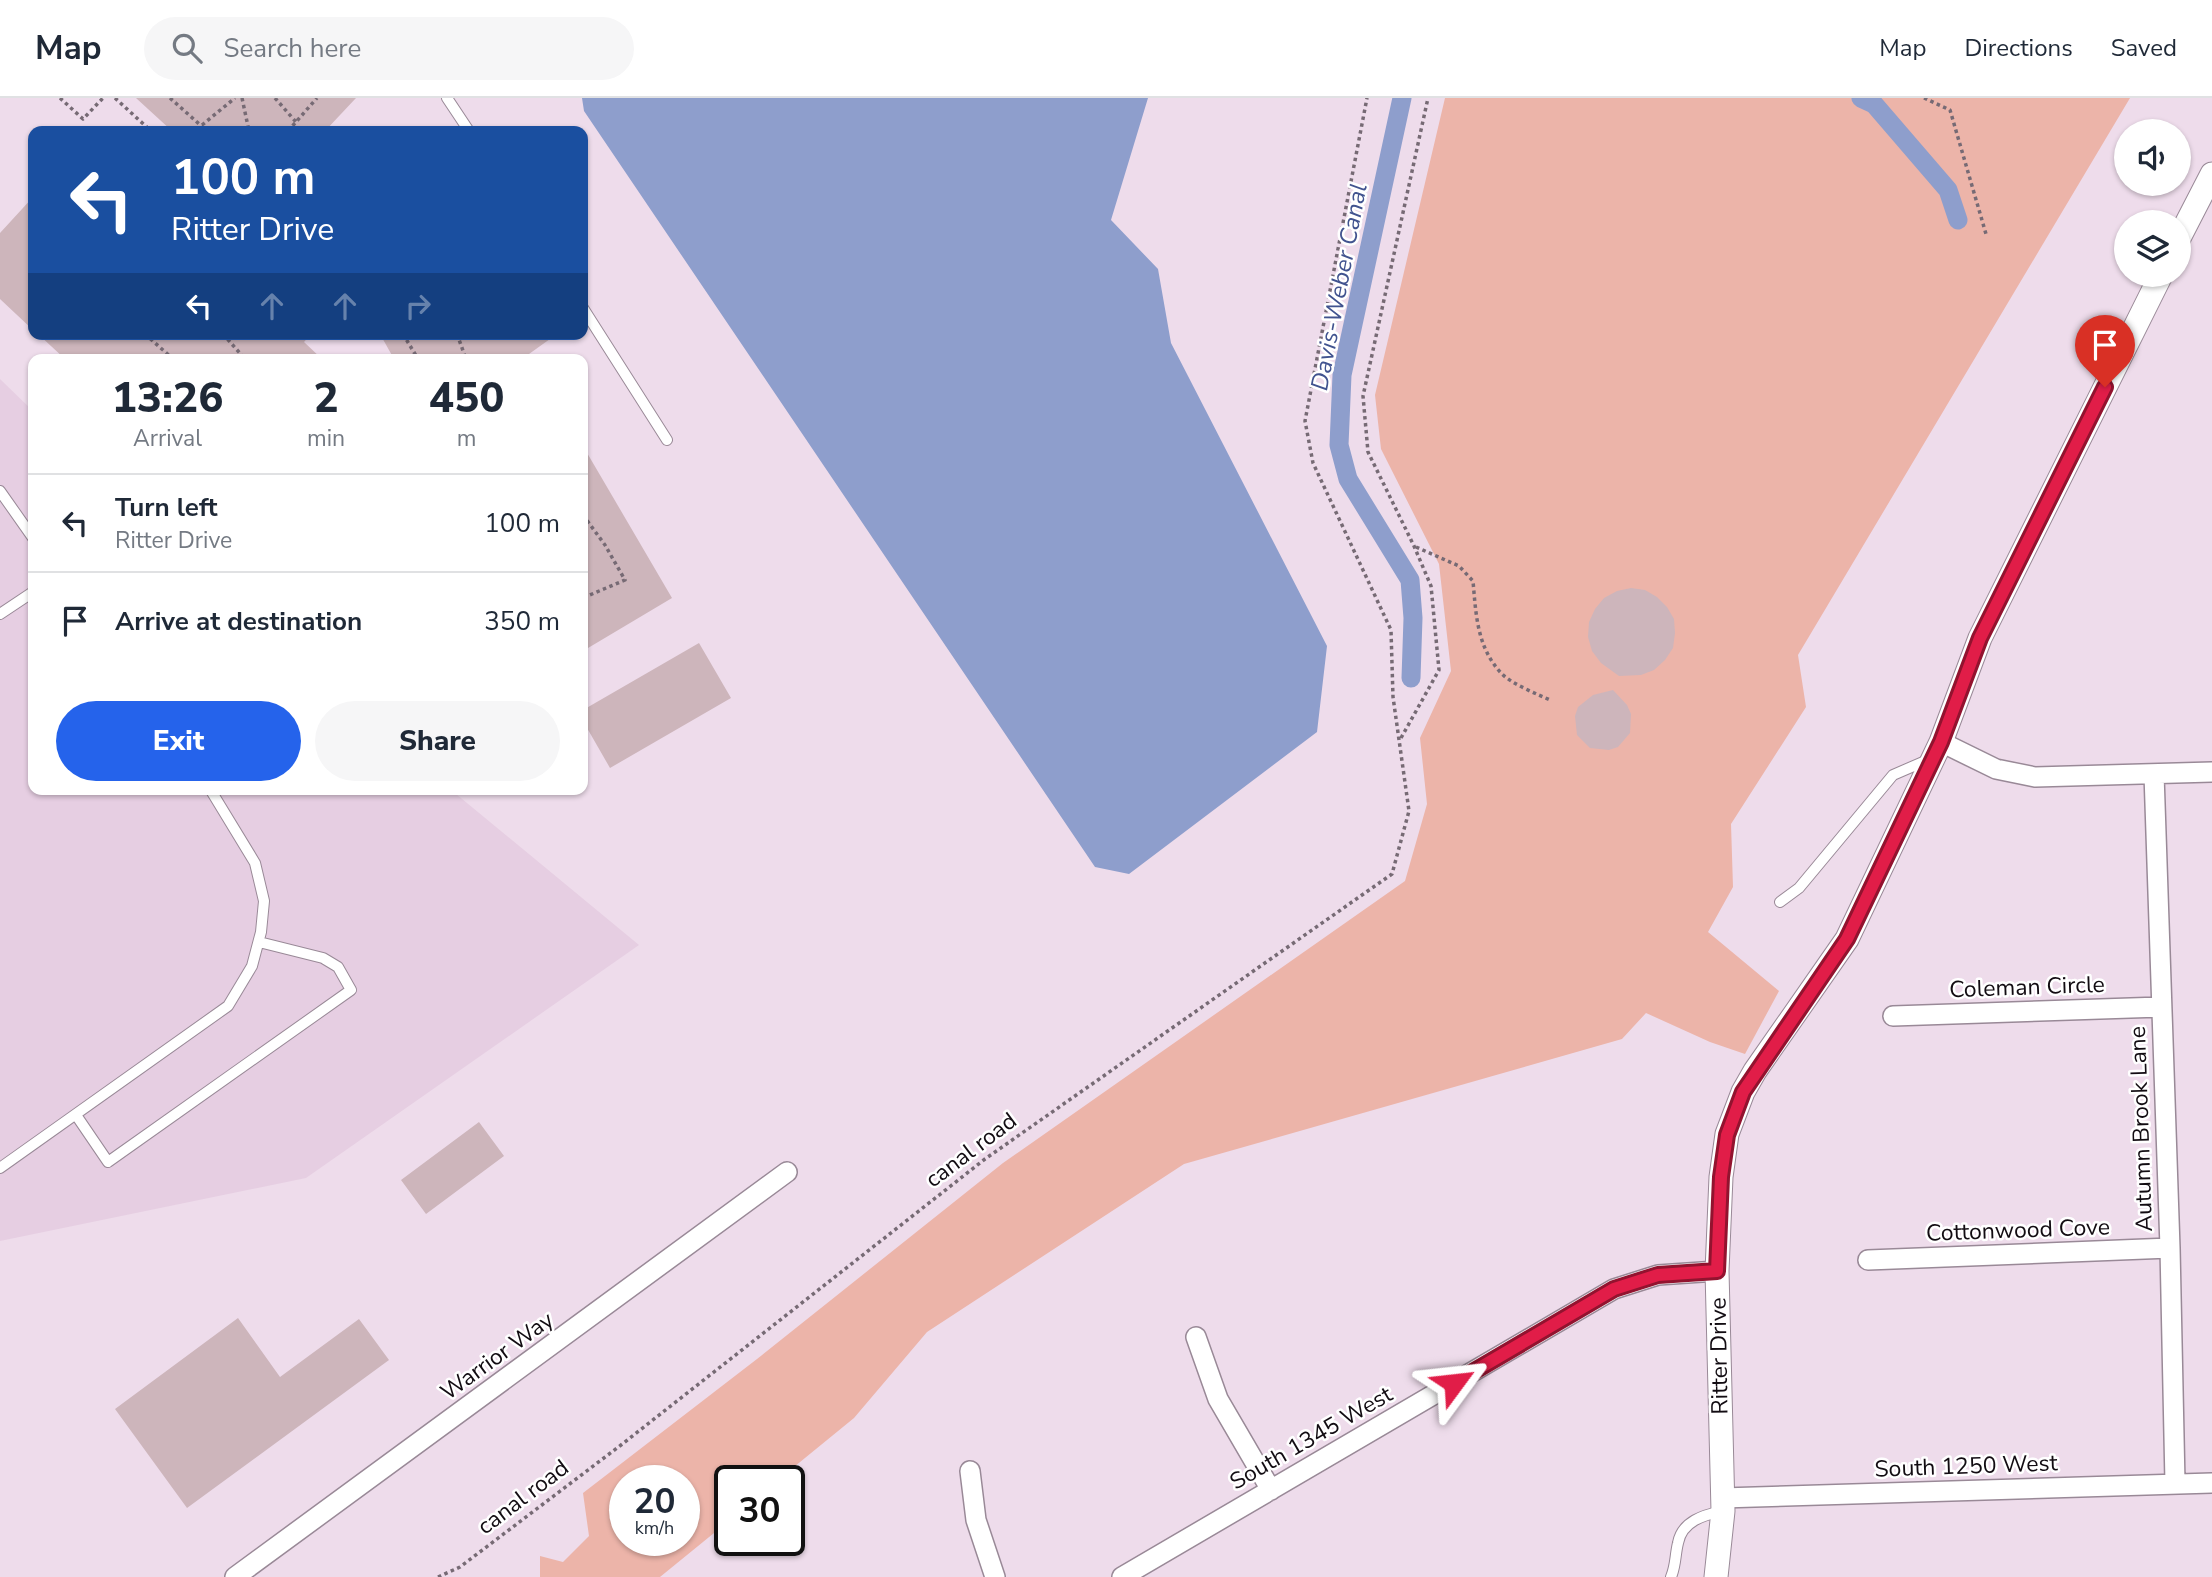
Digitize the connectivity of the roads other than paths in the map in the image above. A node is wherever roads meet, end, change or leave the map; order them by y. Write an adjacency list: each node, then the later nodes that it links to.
1 (447, 98): 2 (lane)
2 (466, 126)
3 (2212, 174): 4 (street)
4 (2191, 215)
5 (2155, 287): 12 (street, Ritter Drive)
6 (588, 316): 7 (lane)
7 (667, 440)
8 (0, 491): 9 (lane)
9 (28, 531)
10 (28, 595): 11 (lane)
11 (0, 614)
12 (1937, 750): 14 (street); 16 (lane); 25 (street, Ritter Drive)
13 (2212, 772): 14 (street)
14 (2154, 774): 18 (street, Autumn Brook Lane)
15 (214, 795): 17 (lane)
16 (1780, 902)
17 (259, 942): 20 (lane); 20 (lane)
18 (2161, 1007): 19 (street, Coleman Circle); 23 (street, Autumn Brook Lane)
19 (1893, 1016)
20 (76, 1115): 21 (lane)
21 (0, 1168)
22 (787, 1172): 32 (street, Warrior Way)
23 (2170, 1248): 24 (street, Cottonwood Cove); 28 (street, Autumn Brook Lane)
24 (1868, 1260)
25 (1717, 1271): 30 (street, South 1345 West); 31 (street, Ritter Drive)
26 (1196, 1337): 30 (street)
27 (970, 1471): 33 (street)
28 (2175, 1483): 29 (street, South 1250 West); 31 (street, South 1250 West)
29 (2212, 1483)
30 (1271, 1490): 34 (street, South 1345 West)
31 (1723, 1504): 35 (lane); 36 (street, Ritter Drive)
32 (235, 1577)
33 (995, 1577)
34 (1122, 1577)
35 (1671, 1577)
36 (1716, 1577)

